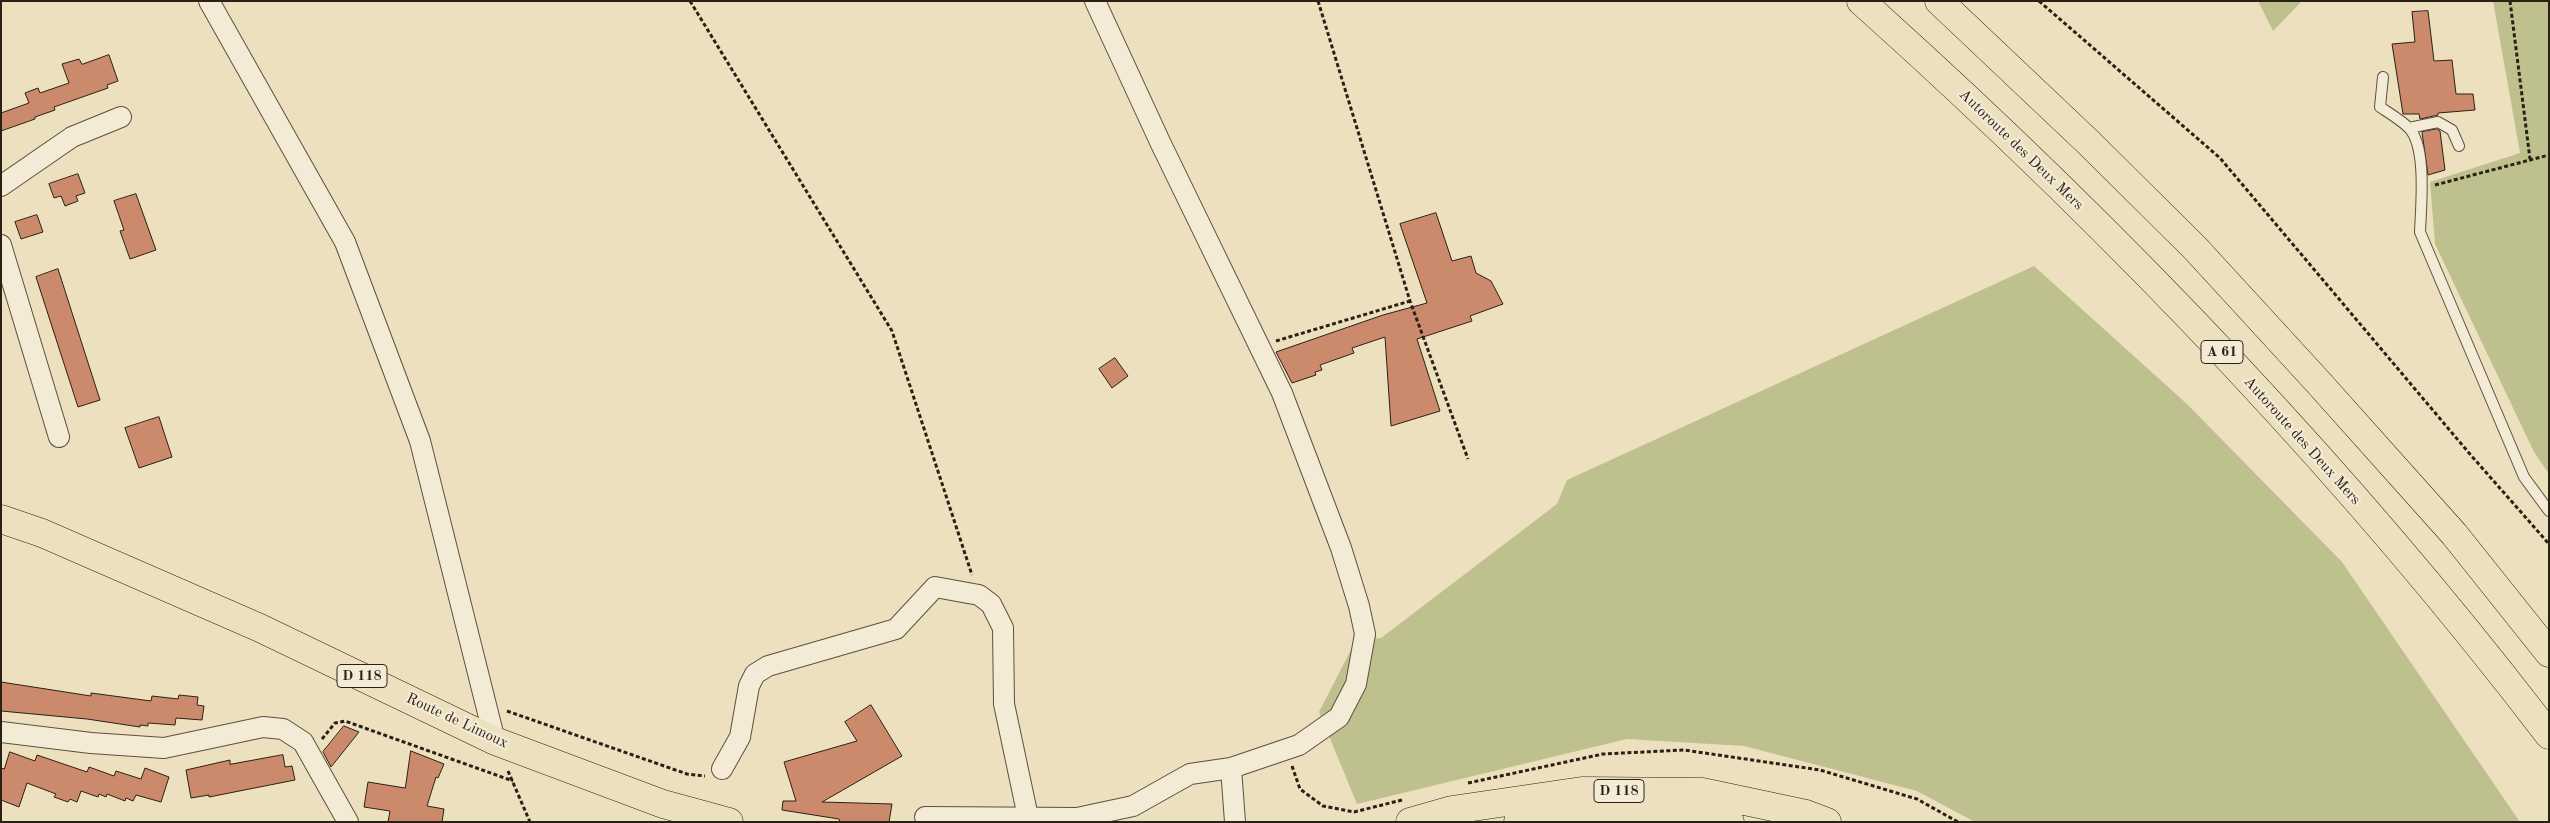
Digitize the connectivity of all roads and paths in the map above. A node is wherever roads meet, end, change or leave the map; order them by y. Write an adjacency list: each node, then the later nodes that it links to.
1 (209, 1): 29 (street)
2 (690, 1): 27 (path)
3 (1095, 1): 19 (street)
4 (1318, 1): 18 (path)
5 (1860, 1): 31 (main road, Autoroute des Deux Mers / A 61)
6 (1939, 1): 28 (main road)
7 (2040, 1): 26 (path)
8 (2510, 1): 14 (path)
9 (2383, 77): 11 (lane)
10 (121, 117): 15 (street)
11 (2409, 128): 12 (lane); 16 (lane)
12 (2459, 146)
13 (2549, 155): 14 (path)
14 (2530, 159): 16 (path)
15 (1, 186)
16 (2422, 189): 22 (lane)
17 (1, 245): 20 (street)
18 (1410, 301): 19 (path); 21 (path)
19 (1259, 346): 34 (street)
20 (60, 437)
21 (1468, 459)
22 (2549, 511)
23 (1, 520): 25 (main road, D 118)
24 (1, 532): 25 (main road)
25 (42, 533): 32 (main road, Route de Limoux / D 118)
26 (2549, 544)
27 (979, 595): 35 (street); 38 (street)
28 (2549, 652)
29 (485, 703): 32 (street); 35 (path)
30 (1, 732): 33 (street)
31 (2549, 735)
32 (495, 740): 36 (path); 41 (main road, Route de Limoux / D 118)
33 (309, 754): 36 (path); 39 (street)
34 (1231, 768): 38 (street); 42 (street)
35 (722, 769)
36 (513, 781): 40 (path)
37 (925, 817): 38 (street)
38 (1028, 817)
39 (348, 822)
40 (530, 822)
41 (729, 822)
42 (1236, 822)
43 (1410, 822): 46 (main road, D 118)
44 (1518, 822): 45 (main road, D 118)
45 (1730, 822)
46 (1827, 822)

